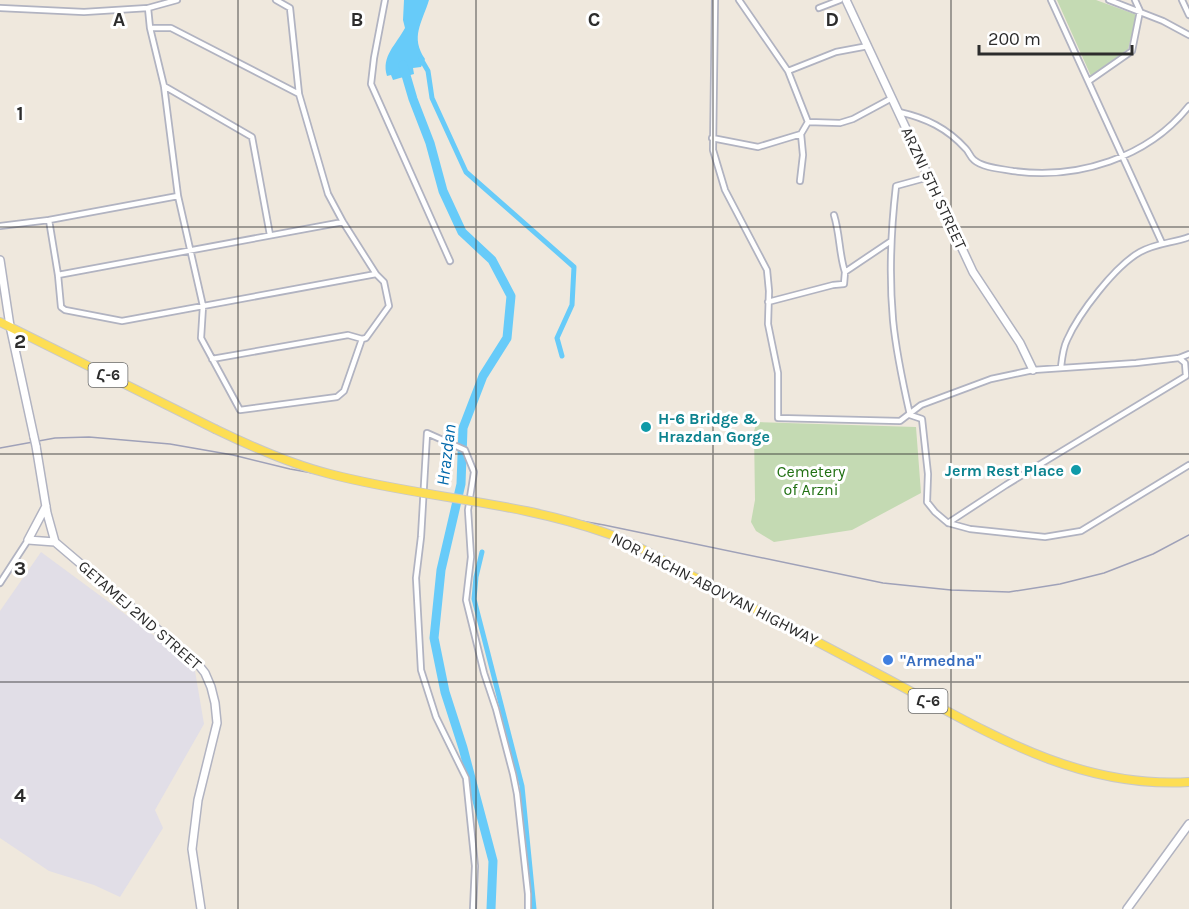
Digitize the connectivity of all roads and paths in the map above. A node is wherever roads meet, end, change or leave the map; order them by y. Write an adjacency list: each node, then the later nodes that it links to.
1 (177, 0): 14 (street)
2 (276, 0): 15 (street)
3 (290, 0): 15 (street)
4 (385, 0): 46 (street)
5 (715, 0): 31 (street)
6 (739, 0): 22 (street)
7 (840, 0): 16 (street)
8 (846, 0): 21 (street, ARZNI 5TH STREET)
9 (1051, 0): 23 (street)
10 (1109, 0): 17 (street)
11 (1135, 0): 17 (street)
12 (1182, 0): 18 (street)
13 (0, 8): 14 (street)
14 (148, 8): 19 (street)
15 (290, 8): 25 (street)
16 (819, 8)
17 (1140, 11): 20 (street); 23 (street)
18 (1189, 15)
19 (150, 28): 24 (street); 25 (street)
20 (1189, 35)
21 (868, 46): 22 (street); 26 (street, ARZNI 5TH STREET)
22 (788, 71): 29 (street)
23 (1089, 81): 32 (street)
24 (164, 86): 35 (street); 40 (street)
25 (299, 94): 38 (street)
26 (892, 98): 28 (street, ARZNI 5TH STREET); 29 (street)
27 (1189, 106): 32 (street)
28 (899, 112): 32 (street); 33 (street, ARZNI 5TH STREET)
29 (808, 122): 30 (street)
30 (801, 134): 31 (street); 34 (street)
31 (712, 138): 50 (street)
32 (1122, 157): 43 (street)
33 (929, 177): 42 (street); 59 (street, ARZNI 5TH STREET)
34 (800, 182)
35 (178, 196): 37 (street); 44 (street)
36 (834, 215): 47 (street)
37 (49, 220): 39 (street); 49 (street)
38 (343, 222): 40 (street); 48 (street)
39 (0, 226)
40 (270, 235): 44 (street)
41 (1189, 237): 43 (street)
42 (891, 241): 47 (street); 60 (street)
43 (1162, 243): 58 (street)
44 (191, 252): 49 (street); 51 (street)
45 (0, 260): 53 (street)
46 (450, 261)
47 (845, 272): 50 (street)
48 (376, 274): 51 (street); 54 (street)
49 (58, 275): 51 (street)
50 (768, 302): 60 (street)
51 (203, 306): 57 (street)
52 (0, 322): 53 (main road, NOR HACHN-ABOVYAN HIGHWAY / Հ-6)
53 (10, 326): 62 (street, bridge); 67 (main road, NOR HACHN-ABOVYAN HIGHWAY / Հ-6, bridge)
54 (362, 339): 57 (street); 57 (street)
55 (1189, 354): 56 (street)
56 (1179, 358): 58 (street); 63 (street)
57 (212, 359)
58 (1061, 367): 59 (street)
59 (1033, 370): 60 (street)
60 (910, 415): 63 (street)
61 (1189, 465): 63 (street)
62 (46, 506): 64 (street); 65 (street)
63 (948, 523)
64 (27, 540): 65 (street); 66 (street)
65 (55, 542): 69 (street, GETAMEJ 2ND STREET)
66 (0, 583)
67 (1188, 782)
68 (1189, 824): 72 (street)
69 (201, 909)
70 (472, 909): 71 (street)
71 (528, 909)
72 (1127, 909)

